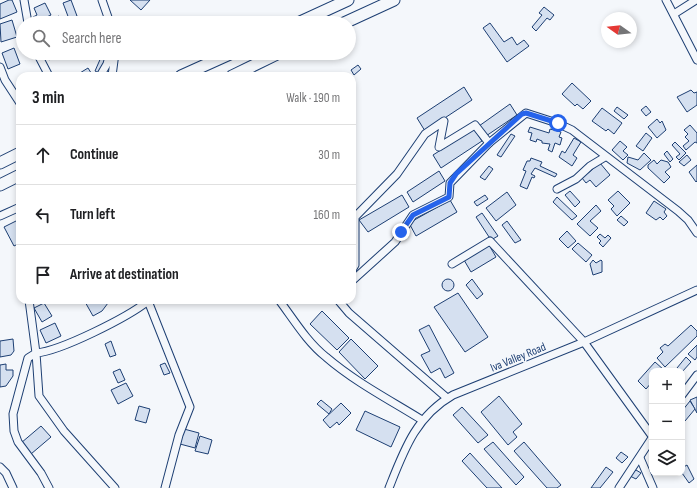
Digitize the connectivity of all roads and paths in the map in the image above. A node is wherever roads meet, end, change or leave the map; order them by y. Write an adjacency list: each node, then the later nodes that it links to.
1 (24, 0): 8 (street)
2 (102, 0): 9 (street)
3 (348, 0): 10 (main road)
4 (394, 0): 11 (main road)
5 (666, 0): 7 (street)
6 (696, 0): 7 (street)
7 (674, 14): 17 (street)
8 (27, 16)
9 (108, 16)
10 (313, 16)
11 (356, 17)
12 (41, 60): 19 (street)
13 (108, 60): 20 (street)
14 (114, 60): 21 (street)
15 (217, 60): 22 (main road)
16 (265, 60): 23 (main road)
17 (697, 60)
18 (0, 67): 24 (street)
19 (47, 72)
20 (102, 72)
21 (113, 72)
22 (190, 72)
23 (240, 72)
24 (16, 97)
25 (489, 143): 27 (street); 34 (street); 37 (street)
26 (16, 155): 28 (main road)
27 (605, 157): 31 (street); 35 (street)
28 (0, 163)
29 (16, 176): 30 (main road)
30 (0, 185)
31 (556, 189)
32 (16, 209): 33 (street)
33 (0, 216)
34 (356, 216)
35 (697, 233)
36 (452, 264): 44 (street)
37 (356, 277)
38 (697, 290): 44 (street, Iva Valley Road)
39 (30, 304): 45 (street)
40 (144, 304): 45 (street)
41 (149, 304): 57 (street)
42 (282, 304): 49 (street)
43 (342, 304): 48 (street)
44 (584, 342): 48 (street, Iva Valley Road); 50 (street)
45 (36, 353): 55 (street); 56 (street)
46 (697, 375): 47 (street)
47 (685, 391)
48 (447, 398): 49 (street, Iva Valley Road)
49 (422, 420): 58 (street, Iva Valley Road)
50 (649, 433)
51 (650, 440): 52 (street)
52 (640, 458): 59 (street); 60 (street)
53 (0, 467): 54 (street)
54 (13, 488)
55 (49, 488)
56 (115, 488)
57 (165, 488)
58 (389, 488)
59 (619, 488)
60 (653, 488)

